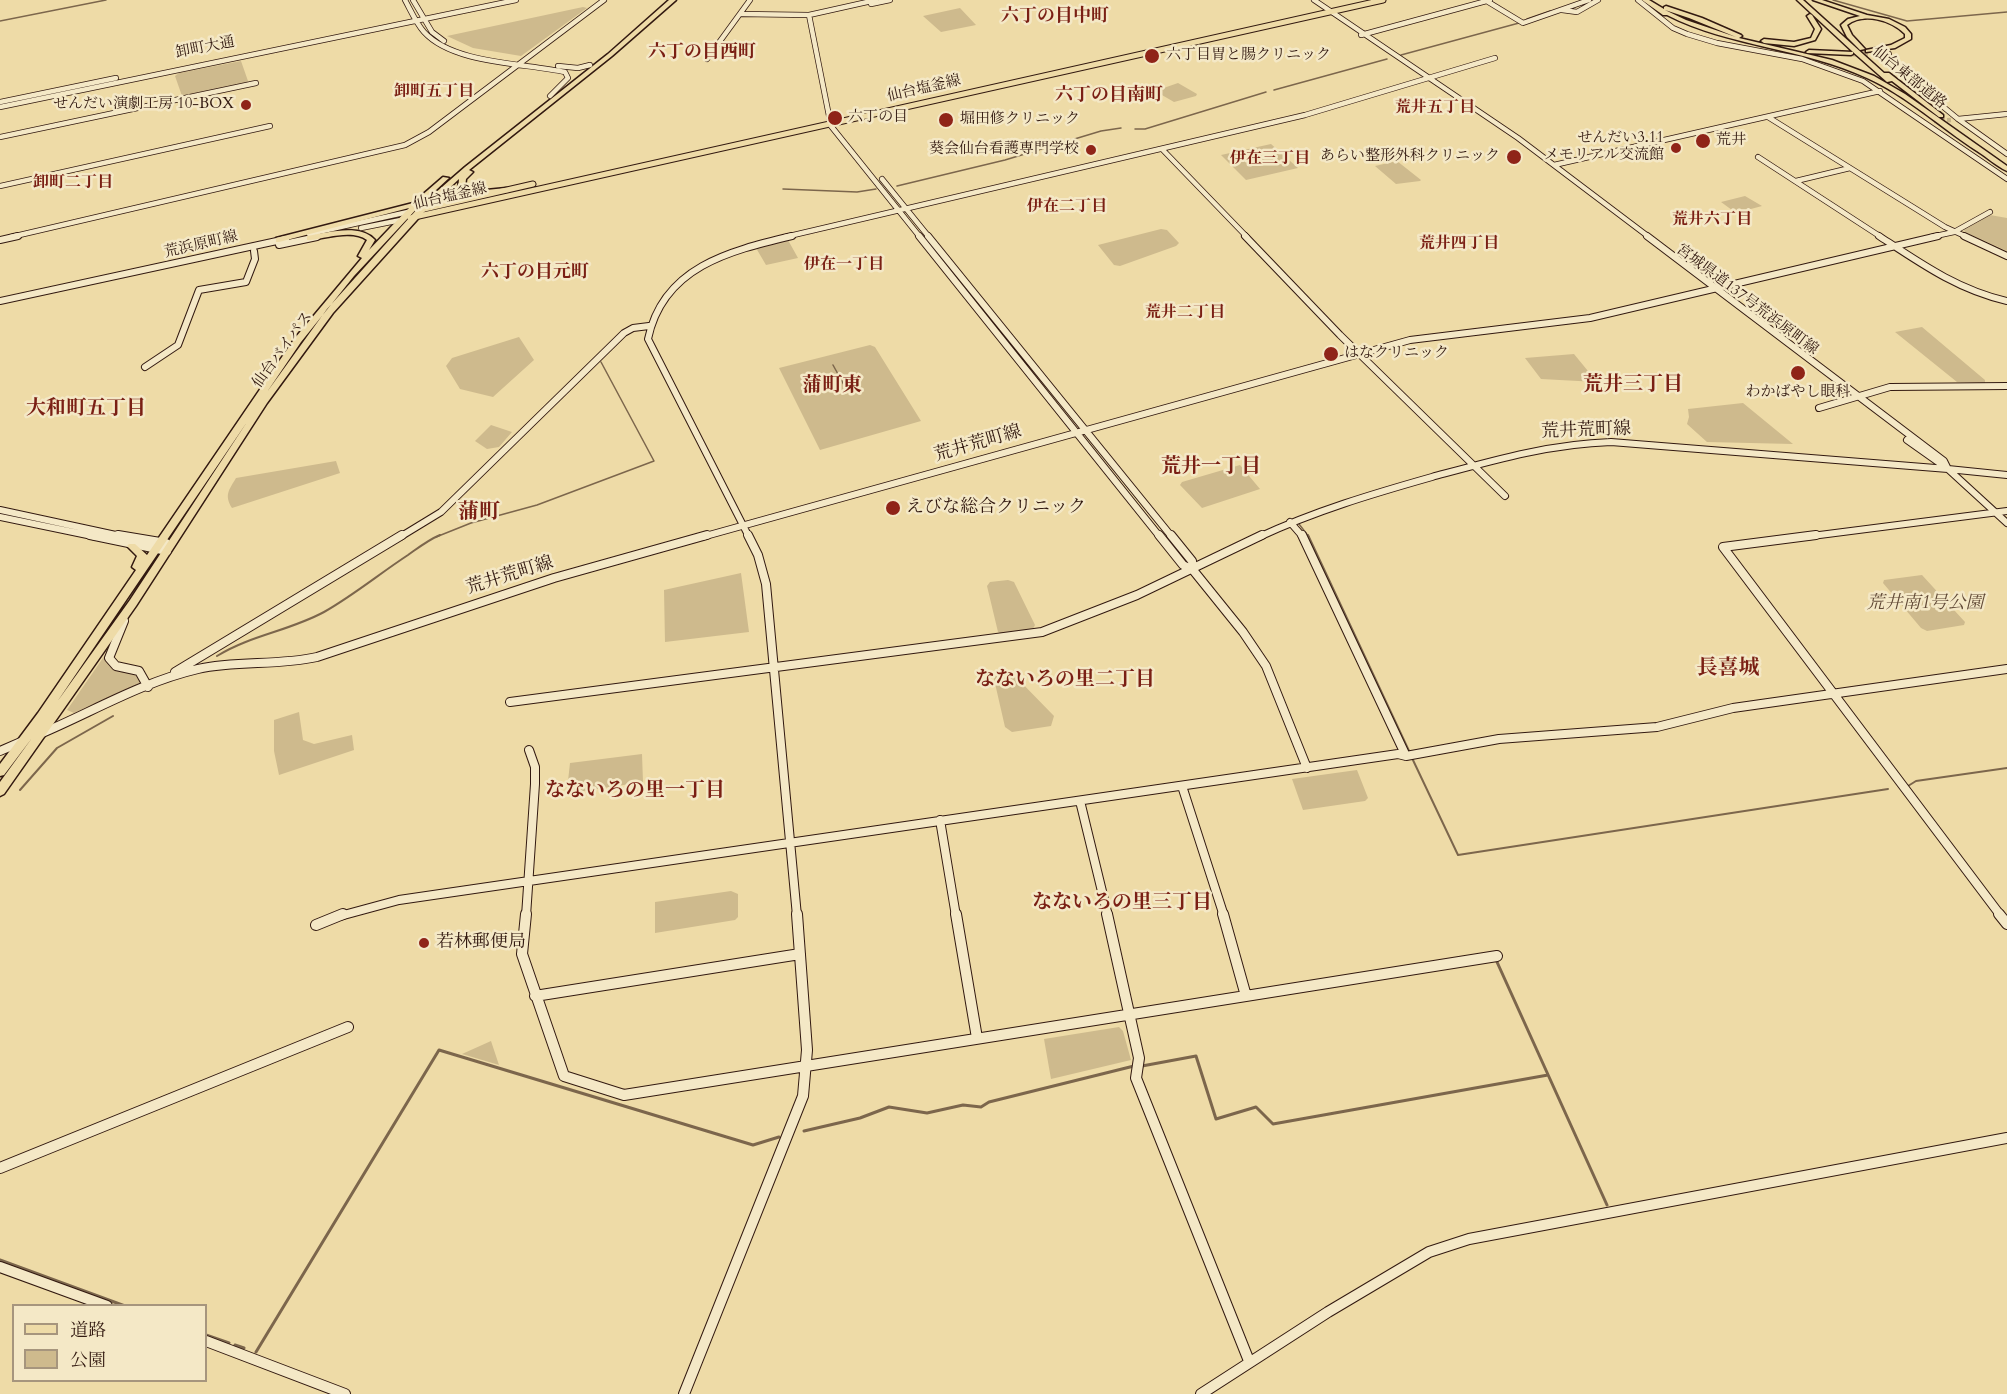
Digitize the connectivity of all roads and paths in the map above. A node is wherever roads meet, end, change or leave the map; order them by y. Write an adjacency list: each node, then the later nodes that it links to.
1 (405, 0): 31 (street)
2 (413, 0): 30 (street)
3 (498, 0): 30 (street)
4 (516, 0): 30 (street)
5 (604, 0): 41 (street)
6 (664, 0): 42 (highway, 仙台バイパス)
7 (673, 0): 59 (highway, 仙台バイパス)
8 (750, 0): 28 (street)
9 (876, 0): 29 (street)
10 (890, 0): 29 (street)
11 (1309, 0): 27 (street)
12 (1314, 0): 27 (street)
13 (1366, 0): 27 (main road, 仙台塩釜線)
14 (1383, 0): 27 (main road, 仙台塩釜線)
15 (1487, 0): 26 (street); 33 (street)
16 (1589, 0): 26 (street)
17 (1598, 0): 26 (street)
18 (1638, 0): 46 (street)
19 (1645, 0): 25 (highway)
20 (1653, 0): 25 (highway)
21 (1796, 0): 36 (highway)
22 (1800, 0): 61 (highway, 仙台東部道路)
23 (1806, 0): 45 (highway, 仙台東部道路)
24 (1816, 0): 45 (highway)
25 (1663, 8): 32 (highway); 34 (highway); 35 (highway); 35 (highway)
26 (1562, 10)
27 (1327, 11): 33 (street, 宮城県道137号荒浜原町線); 53 (main road, 仙台塩釜線)
28 (741, 14): 29 (street); 40 (street)
29 (811, 16): 53 (street)
30 (422, 18): 31 (street); 41 (street)
31 (415, 19): 41 (street); 48 (street, 卸町大通); 49 (street)
32 (1730, 34): 35 (highway); 36 (highway)
33 (1362, 35): 43 (street, 宮城県道137号荒浜原町線)
34 (1715, 40): 35 (highway); 36 (highway)
35 (1741, 40): 36 (highway)
36 (1757, 43): 37 (highway); 61 (highway)
37 (1850, 53)
38 (1889, 54): 52 (street)
39 (1495, 58): 43 (street)
40 (707, 59)
41 (523, 62): 42 (street); 47 (street); 79 (street)
42 (590, 65): 47 (highway, 仙台バイパス)
43 (1427, 79): 60 (street); 65 (street, 宮城県道137号荒浜原町線); 85 (street, 宮城県道137号荒浜原町線)
44 (256, 83): 58 (street)
45 (1900, 84): 64 (highway, 仙台東部道路)
46 (1880, 91): 51 (street); 55 (street)
47 (550, 96): 72 (highway, 仙台バイパス)
48 (0, 102)
49 (0, 107)
50 (2007, 114): 52 (street)
51 (1768, 117): 65 (street); 66 (street)
52 (1958, 119): 54 (street); 62 (street)
53 (830, 120): 71 (main road, 仙台塩釜線); 73 (street); 75 (main road, 仙台塩釜線)
54 (1950, 120)
55 (1924, 122): 56 (street); 68 (street)
56 (1934, 122)
57 (270, 126): 70 (street)
58 (0, 138)
59 (491, 148): 71 (highway); 72 (highway, 仙台バイパス)
60 (1162, 149): 73 (street); 90 (street)
61 (1978, 149): 67 (highway, 仙台東部道路)
62 (2007, 154)
63 (1758, 157): 69 (street)
64 (2007, 163)
65 (1554, 165): 85 (street, 宮城県道137号荒浜原町線)
66 (1850, 168): 69 (street); 77 (street)
67 (2007, 169)
68 (2007, 179)
69 (1796, 181): 81 (street)
70 (0, 186)
71 (506, 190): 72 (main road, 仙台塩釜線)
72 (421, 205): 75 (highway, 仙台バイパス); 80 (highway)
73 (905, 210): 89 (street); 95 (street); 96 (street)
74 (1990, 212): 77 (street, 荒井荒町線)
75 (412, 215): 76 (highway, 仙台バイパス); 80 (street, 荒浜原町線); 110 (highway, 仙台バイパス)
76 (401, 220): 78 (street, 荒浜原町線); 84 (highway, 仙台バイパス)
77 (1954, 232): 81 (street, 荒井荒町線); 83 (street)
78 (310, 238): 82 (street, 荒浜原町線); 84 (highway)
79 (0, 240)
80 (279, 240): 86 (street, 荒浜原町線)
81 (1895, 246): 85 (street, 荒井荒町線); 87 (street)
82 (254, 250): 88 (street, 荒浜原町線); 91 (street)
83 (2007, 256)
84 (351, 274): 109 (highway, 仙台バイパス)
85 (1714, 289): 90 (street, 荒井荒町線); 93 (street, 宮城県道137号荒浜原町線)
86 (0, 301)
87 (2007, 301)
88 (0, 306)
89 (649, 326): 107 (street); 116 (street)
90 (1359, 354): 95 (street, 荒井荒町線); 97 (street)
91 (145, 367)
92 (2007, 386): 93 (street)
93 (1855, 397): 94 (street); 98 (street, 宮城県道137号荒浜原町線)
94 (1819, 408)
95 (1085, 430): 96 (street, 荒井荒町線); 111 (street)
96 (1077, 432): 107 (street, 荒井荒町線); 111 (street)
97 (1473, 465): 98 (street, 荒井荒町線); 100 (street); 105 (street, 荒井荒町線)
98 (1948, 469): 99 (street); 103 (street, 宮城県道137号荒浜原町線)
99 (2007, 475)
100 (1506, 496)
101 (0, 510): 109 (street)
102 (2007, 511): 103 (street)
103 (1998, 513): 106 (street, 宮城県道137号荒浜原町線); 118 (street)
104 (0, 517): 108 (street)
105 (1290, 522): 111 (street, 荒井荒町線); 124 (street)
106 (2007, 523)
107 (743, 525): 114 (street); 116 (street, 荒井荒町線)
108 (132, 546): 109 (street); 112 (highway)
109 (156, 546): 110 (street); 112 (highway, 仙台バイパス)
110 (169, 547): 113 (highway, 仙台バイパス)
111 (1193, 570): 114 (street, 荒井荒町線); 125 (street)
112 (132, 581): 121 (highway, 仙台バイパス)
113 (133, 603): 117 (street); 120 (highway, 仙台バイパス)
114 (772, 669): 119 (street, 荒井荒町線); 131 (street)
115 (2007, 669): 118 (street)
116 (161, 682): 117 (street, 荒井荒町線)
117 (148, 687): 120 (street, 荒井荒町線)
118 (1832, 694): 124 (street); 133 (street)
119 (510, 702)
120 (41, 734): 121 (street, 荒井荒町線); 128 (highway, 仙台バイパス)
121 (23, 741): 123 (street, 荒井荒町線); 126 (highway)
122 (529, 750): 132 (street)
123 (0, 751)
124 (1409, 756): 125 (street)
125 (1306, 768): 127 (street)
126 (0, 772)
127 (1182, 786): 129 (street); 138 (street)
128 (0, 791)
129 (1080, 801): 130 (street); 139 (street)
130 (940, 820): 131 (street); 141 (street)
131 (791, 841): 132 (street); 135 (street)
132 (530, 881): 134 (street); 137 (street)
133 (2007, 924)
134 (316, 925)
135 (800, 954): 137 (street); 142 (street)
136 (1497, 956): 138 (street)
137 (535, 996): 142 (street)
138 (1246, 996): 139 (street)
139 (1131, 1013): 141 (street); 148 (street)
140 (348, 1027): 144 (street)
141 (977, 1038): 142 (street)
142 (807, 1065): 150 (street)
143 (2007, 1138): 148 (street)
144 (0, 1168)
145 (0, 1267): 146 (street)
146 (104, 1304)
147 (207, 1341): 149 (street)
148 (1250, 1361): 151 (street)
149 (345, 1394)
150 (684, 1394)
151 (1201, 1394)

